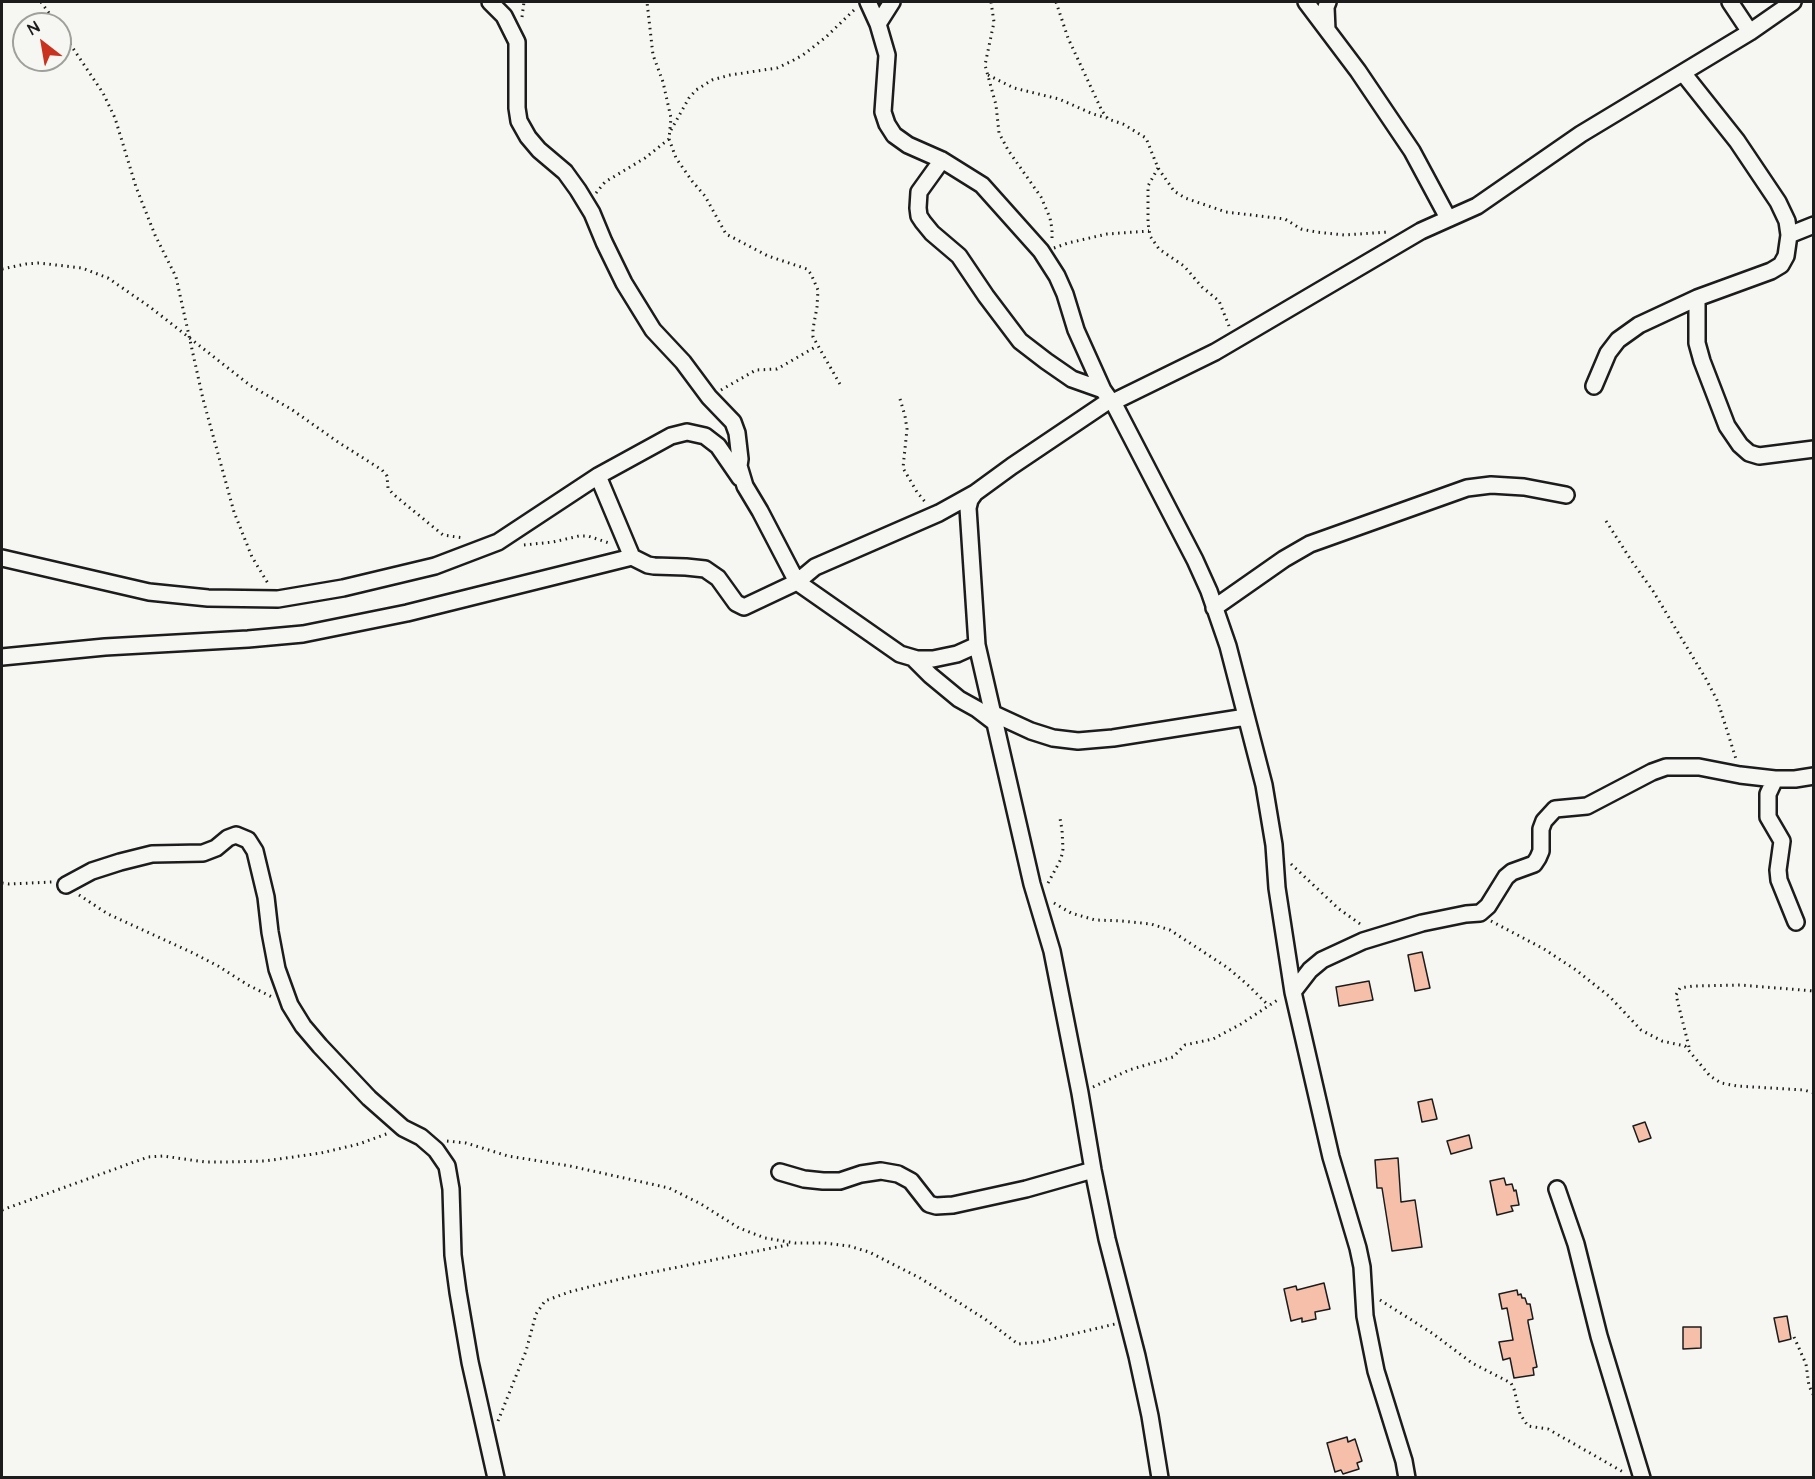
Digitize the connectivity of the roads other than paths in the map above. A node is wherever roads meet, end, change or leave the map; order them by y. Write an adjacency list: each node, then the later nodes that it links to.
1 (490, 2): 21 (street)
2 (892, 2): 8 (street)
3 (1306, 2): 9 (street)
4 (1328, 2): 9 (street)
5 (1730, 2): 10 (street)
6 (1793, 2): 10 (street)
7 (862, 5): 8 (street)
8 (878, 24): 12 (street)
9 (1327, 30): 13 (street)
10 (1750, 32): 11 (street)
11 (1683, 73): 13 (street); 15 (street)
12 (942, 160): 18 (street); 18 (street)
13 (1448, 218): 18 (street)
14 (1814, 225): 15 (street)
15 (1789, 235): 16 (street)
16 (1697, 298): 17 (street); 19 (street)
17 (1594, 386)
18 (1109, 397): 22 (street); 27 (street)
19 (1814, 449)
20 (598, 476): 21 (street); 24 (street); 25 (street)
21 (745, 486): 26 (street)
22 (975, 493): 26 (street); 28 (street)
23 (1566, 495): 27 (street)
24 (630, 553): 26 (street); 29 (street)
25 (2, 558)
26 (797, 582): 30 (street)
27 (1214, 608): 31 (street)
28 (977, 645): 30 (street); 32 (street)
29 (2, 657)
30 (913, 658): 32 (street)
31 (1246, 717): 32 (street); 37 (street)
32 (993, 718): 38 (street)
33 (1814, 776): 34 (street)
34 (1775, 779): 36 (street); 37 (street)
35 (66, 885): 41 (street)
36 (1796, 922)
37 (1293, 992): 43 (street)
38 (1093, 1170): 39 (street); 42 (street)
39 (780, 1172)
40 (1557, 1190): 44 (street)
41 (496, 1478)
42 (1161, 1478)
43 (1407, 1478)
44 (1642, 1478)

